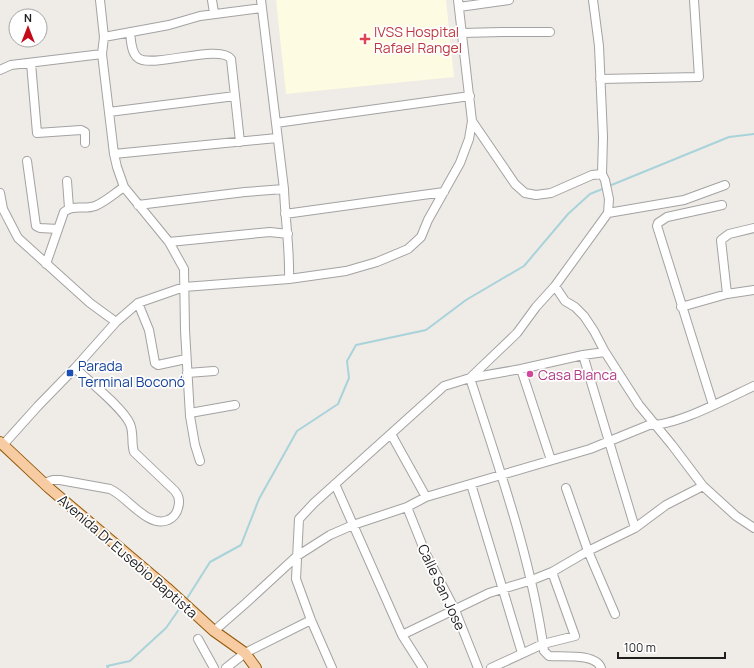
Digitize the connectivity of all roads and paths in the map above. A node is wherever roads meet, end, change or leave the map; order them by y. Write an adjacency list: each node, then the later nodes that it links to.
1 (100, 0): 12 (street)
2 (212, 0): 8 (street)
3 (509, 0): 6 (street)
4 (593, 0): 16 (street)
5 (694, 0): 16 (street)
6 (459, 3): 11 (street)
7 (261, 4): 8 (street); 21 (street)
8 (214, 13): 9 (street)
9 (130, 32): 12 (street); 17 (street)
10 (550, 32): 11 (street)
11 (462, 33): 18 (street)
12 (104, 37): 13 (street)
13 (102, 54): 14 (street); 19 (street)
14 (31, 63): 15 (street); 24 (street)
15 (0, 70)
16 (600, 79): 27 (street)
17 (235, 96): 19 (street); 23 (street)
18 (470, 96): 20 (street); 21 (street)
19 (109, 112): 25 (street)
20 (472, 121): 27 (street); 32 (street)
21 (276, 123): 22 (street)
22 (277, 138): 23 (street); 31 (street)
23 (240, 142): 25 (street)
24 (85, 143)
25 (114, 154): 30 (street)
26 (28, 161): 42 (street)
27 (603, 177): 38 (street)
28 (67, 181): 37 (street)
29 (726, 185): 34 (street)
30 (124, 187): 35 (street); 37 (street)
31 (284, 189): 35 (street); 39 (street)
32 (444, 192): 39 (street); 46 (street)
33 (0, 193): 45 (street)
34 (676, 202): 38 (street); 40 (street)
35 (138, 205): 44 (street)
36 (722, 205): 40 (street)
37 (69, 208): 42 (street)
38 (608, 213): 48 (street)
39 (285, 214): 43 (street)
40 (681, 214): 52 (street)
41 (754, 228): 50 (street)
42 (58, 229): 45 (street)
43 (288, 234): 44 (street); 46 (street)
44 (169, 242): 47 (street)
45 (46, 264): 53 (street)
46 (290, 279): 47 (street)
47 (184, 286): 51 (street); 56 (street)
48 (555, 286): 54 (street); 61 (street)
49 (754, 290): 50 (street)
50 (727, 294): 52 (street)
51 (138, 303): 53 (street); 56 (street)
52 (681, 307): 64 (street)
53 (116, 322): 57 (street)
54 (605, 352): 55 (street); 66 (street)
55 (583, 355): 58 (street); 68 (street)
56 (186, 360): 60 (street)
57 (75, 368): 69 (street); 73 (street)
58 (521, 369): 61 (street); 70 (street)
59 (214, 371): 60 (street)
60 (187, 373): 65 (street)
61 (470, 378): 67 (street); 72 (street)
62 (754, 386): 64 (street)
63 (235, 404): 65 (street)
64 (713, 405): 66 (street)
65 (190, 413): 71 (street)
66 (656, 425): 68 (street); 76 (street)
67 (392, 434): 74 (street); 78 (street)
68 (610, 441): 70 (street); 81 (street)
69 (2, 444): 73 (main road, Avenida Dr Eusebio Baptista)
70 (551, 460): 72 (street)
71 (200, 461)
72 (502, 476): 75 (street); 86 (street)
73 (44, 483): 91 (main road, Avenida Dr Eusebio Baptista)
74 (335, 484): 80 (street); 84 (street)
75 (471, 484): 78 (street); 87 (street)
76 (703, 486): 81 (street); 82 (street)
77 (566, 488): 83 (street)
78 (426, 497): 79 (street)
79 (407, 507): 80 (street); 88 (street, Calle San Jose)
80 (353, 525): 84 (street); 92 (street)
81 (635, 528): 83 (street)
82 (754, 528)
83 (588, 551): 85 (street); 89 (street)
84 (297, 556): 90 (street); 91 (street)
85 (552, 572): 86 (street); 94 (street)
86 (532, 580): 87 (street); 94 (street)
87 (503, 589): 88 (street); 95 (street)
88 (455, 610): 92 (street); 102 (street, Calle San Jose)
89 (615, 614)
90 (311, 620): 96 (street); 100 (street)
91 (214, 630): 96 (main road, Avenida Dr Eusebio Baptista)
92 (402, 635): 101 (street)
93 (198, 639): 97 (street)
94 (543, 644): 95 (street); 104 (street)
95 (522, 653): 103 (street)
96 (245, 654): 98 (street); 99 (main road, Avenida Dr Eusebio Baptista)
97 (214, 668)
98 (226, 668)
99 (256, 668)
100 (332, 668)
101 (423, 668)
102 (478, 668)
103 (491, 668)
104 (601, 668)

